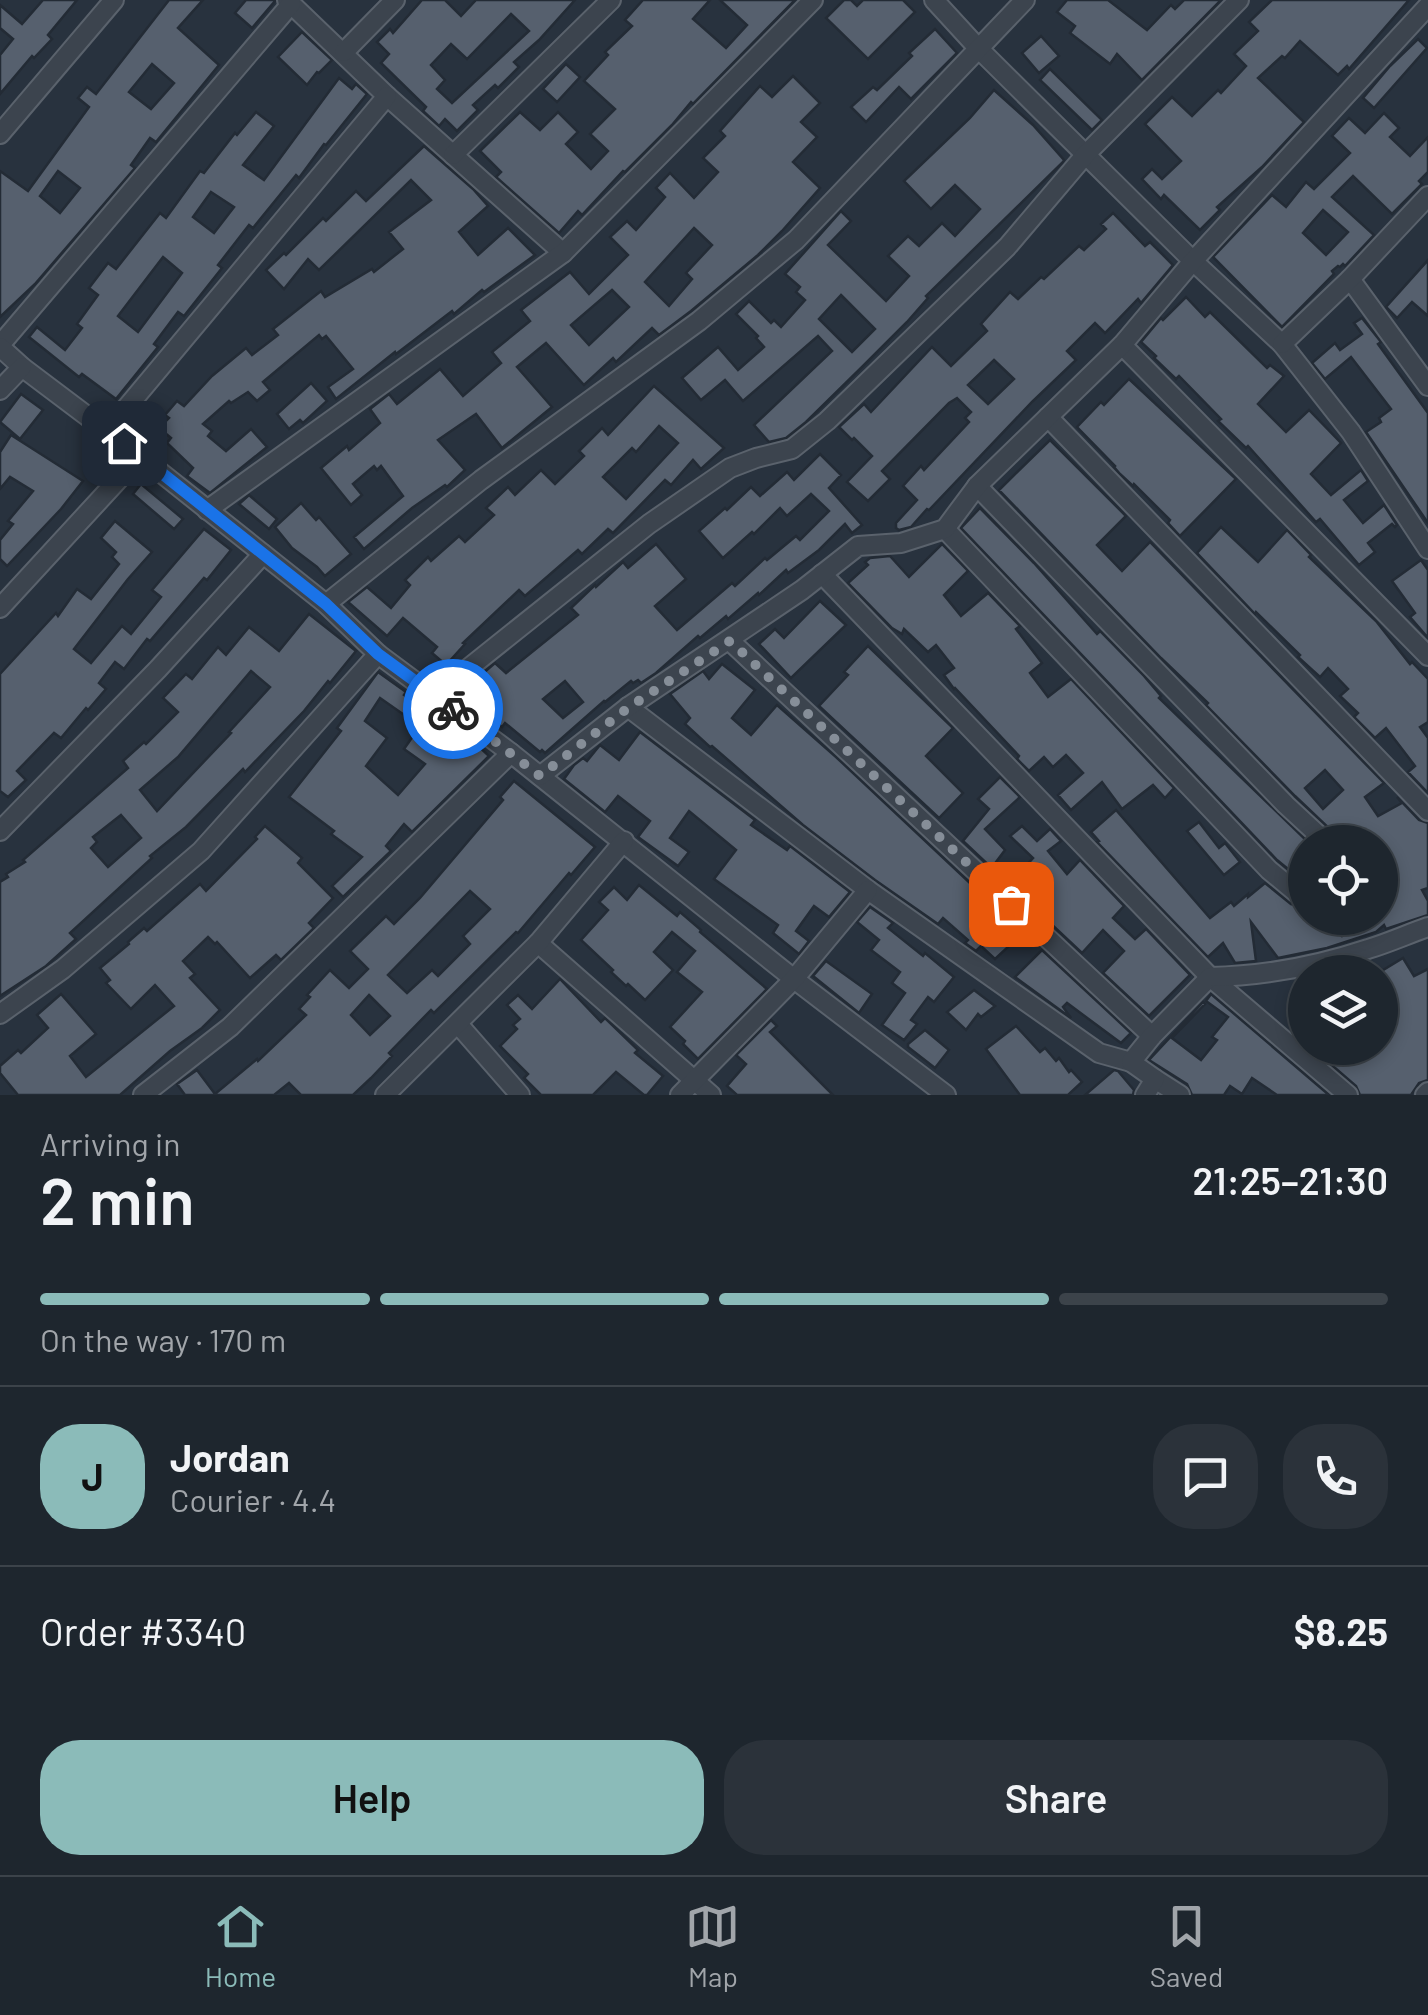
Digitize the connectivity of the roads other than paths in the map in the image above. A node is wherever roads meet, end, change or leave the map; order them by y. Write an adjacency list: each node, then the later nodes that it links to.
1 (114, 0): 13 (street)
2 (394, 0): 11 (street)
3 (612, 0): 15 (street)
4 (812, 0): 17 (street)
5 (934, 0): 10 (street)
6 (1025, 0): 10 (street)
7 (1240, 0): 14 (street)
8 (289, 2): 11 (street); 22 (street)
9 (1428, 6): 18 (street)
10 (978, 48): 14 (street); 35 (street)
11 (344, 52): 12 (street)
12 (387, 96): 15 (street); 27 (street)
13 (0, 134)
14 (1086, 154): 18 (street); 40 (street)
15 (453, 156): 17 (street)
16 (1428, 196): 19 (street)
17 (563, 254): 30 (street)
18 (1193, 261): 20 (street); 21 (street)
19 (1350, 279): 20 (street); 24 (street)
20 (1282, 344): 32 (street)
21 (1122, 345): 26 (street); 39 (street)
22 (0, 346): 23 (street)
23 (22, 367): 25 (street); 27 (street)
24 (1428, 385)
25 (0, 390)
26 (1048, 417): 29 (street); 44 (street)
27 (107, 431): 28 (street)
28 (140, 456): 30 (street); 36 (street)
29 (978, 486): 31 (street); 45 (street)
30 (207, 510): 33 (street)
31 (945, 529): 34 (street); 48 (street)
32 (1428, 549)
33 (263, 554): 35 (street); 46 (street)
34 (822, 574): 37 (street); 52 (street)
35 (326, 604): 38 (street)
36 (0, 608)
37 (730, 641): 41 (street); 56 (street)
38 (378, 654): 40 (street); 54 (street)
39 (1428, 656)
40 (435, 695): 42 (street)
41 (628, 708): 43 (street); 49 (street)
42 (511, 753): 43 (street); 60 (street)
43 (540, 776): 47 (street)
44 (1428, 811)
45 (1307, 825)
46 (0, 831)
47 (624, 841): 51 (street); 53 (street)
48 (1288, 886)
49 (868, 890): 53 (street); 57 (street)
50 (1428, 927): 52 (street)
51 (538, 943): 55 (street); 58 (street)
52 (1210, 977): 56 (street); 67 (street)
53 (794, 978): 58 (street); 65 (street)
54 (0, 1014)
55 (458, 1024): 61 (street); 62 (street)
56 (1152, 1036): 57 (street)
57 (1131, 1062): 59 (street)
58 (694, 1080): 63 (street); 64 (street)
59 (1150, 1087): 66 (street)
60 (144, 1095)
61 (385, 1095)
62 (520, 1095)
63 (680, 1095)
64 (711, 1095)
65 (946, 1095)
66 (1180, 1095)
67 (1348, 1095)

